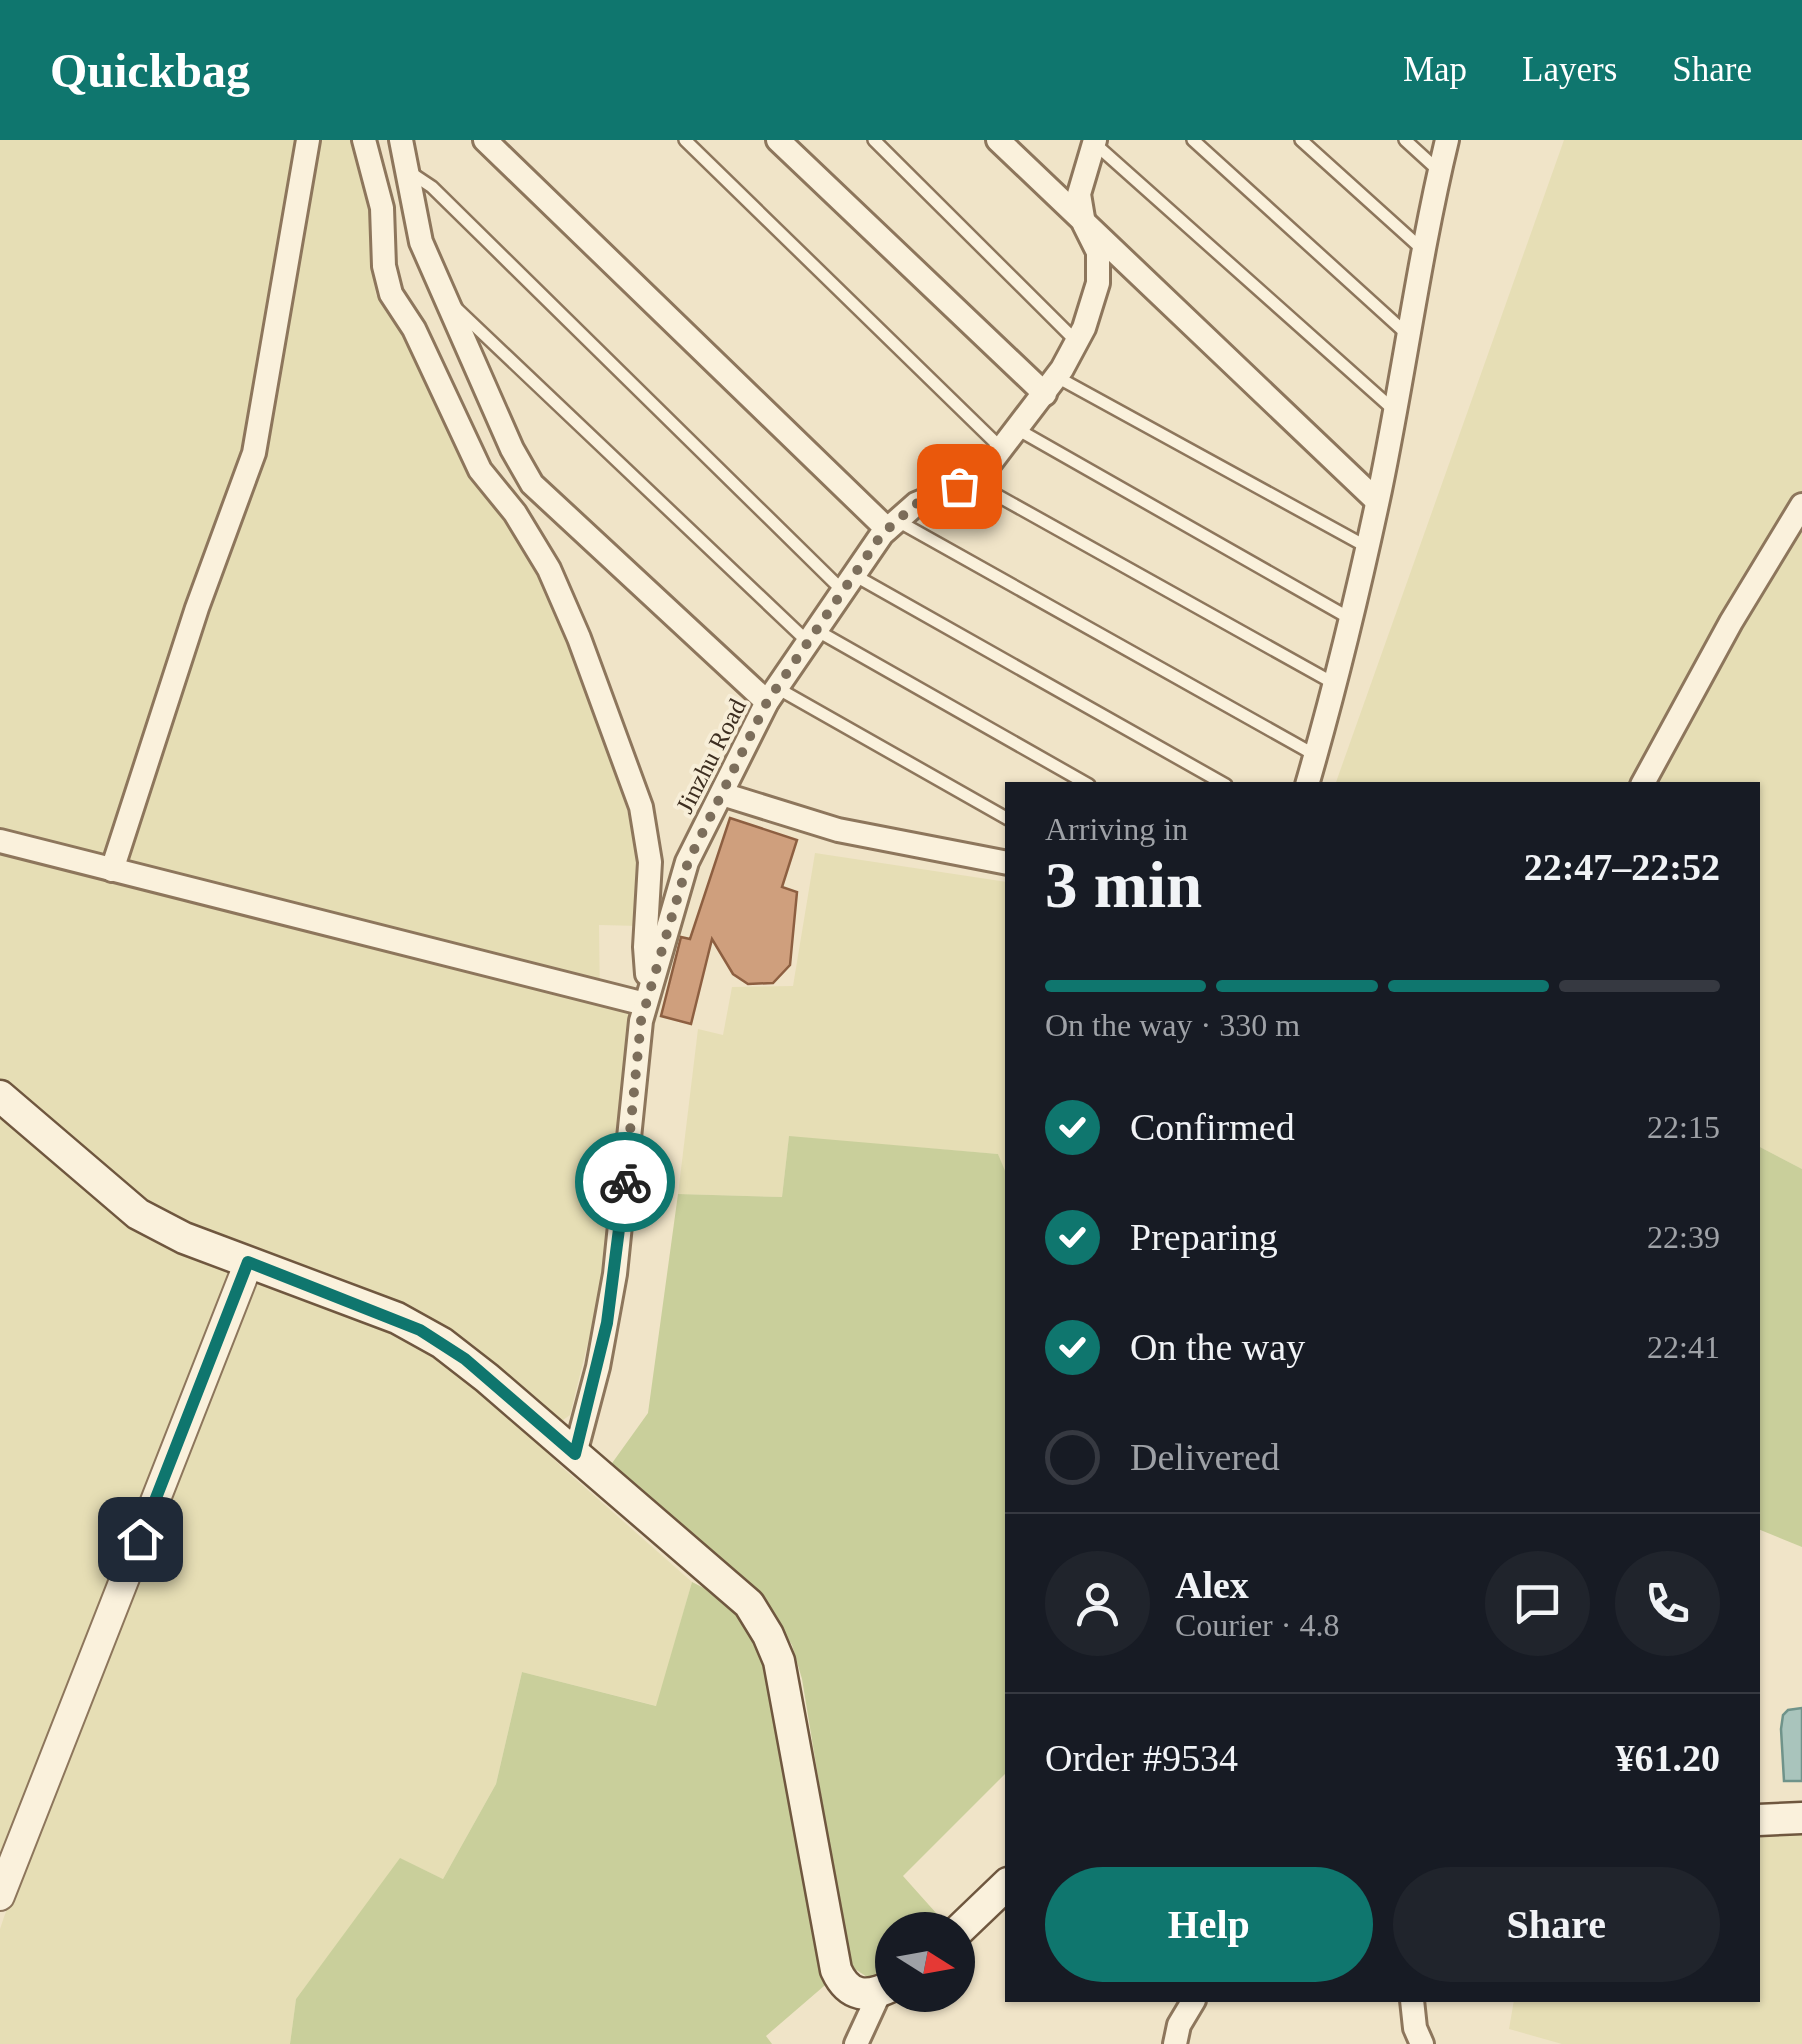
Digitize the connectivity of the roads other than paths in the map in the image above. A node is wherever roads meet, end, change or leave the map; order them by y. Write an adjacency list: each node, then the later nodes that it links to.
1 (308, 140): 44 (street)
2 (364, 140): 45 (street)
3 (401, 140): 14 (street)
4 (484, 140): 28 (street)
5 (685, 140): 24 (lane)
6 (778, 140): 21 (street)
7 (874, 140): 20 (lane)
8 (998, 140): 16 (street)
9 (1193, 140): 19 (lane)
10 (1300, 140): 17 (lane)
11 (1406, 140): 15 (lane)
12 (1447, 140): 15 (street)
13 (1094, 141): 16 (street, Jinzhu Road); 22 (lane)
14 (405, 169): 18 (street); 30 (lane)
15 (1440, 171): 17 (street)
16 (1084, 224): 20 (street, Jinzhu Road); 26 (street)
17 (1423, 250): 19 (street)
18 (448, 305): 32 (lane); 34 (street)
19 (1408, 335): 22 (street)
20 (1077, 342): 21 (street, Jinzhu Road)
21 (1051, 386): 23 (street, Jinzhu Road); 29 (lane)
22 (1395, 412): 26 (street)
23 (1017, 430): 24 (street, Jinzhu Road); 31 (lane)
24 (1002, 448): 25 (street, Jinzhu Road)
25 (973, 478): 28 (street, Jinzhu Road); 33 (lane)
26 (1377, 501): 29 (street)
27 (1802, 505): 39 (street)
28 (891, 524): 30 (street, Jinzhu Road); 35 (lane)
29 (1367, 547): 31 (street)
30 (848, 583): 32 (street, Jinzhu Road); 37 (lane)
31 (1351, 619): 33 (street)
32 (812, 636): 34 (street, Jinzhu Road); 36 (lane)
33 (1335, 684): 35 (street)
34 (772, 695): 40 (street, Jinzhu Road); 41 (lane)
35 (1315, 755): 38 (street)
36 (1083, 782)
37 (1220, 782)
38 (1308, 782)
39 (1644, 782)
40 (722, 794): 43 (street); 45 (street, Jinzhu Road)
41 (1005, 818)
42 (0, 841): 44 (street)
43 (1005, 862)
44 (112, 870): 45 (street)
45 (647, 998): 48 (street, Jinzhu Road)
46 (0, 1096): 47 (main road)
47 (248, 1262): 48 (main road); 52 (street)
48 (575, 1454): 54 (main road)
49 (1802, 1818): 50 (main road)
50 (1760, 1820)
51 (1005, 1886): 53 (main road)
52 (0, 1896)
53 (975, 1915)
54 (875, 1992)
55 (1193, 2002): 59 (street)
56 (1412, 2002): 60 (street)
57 (875, 2009): 58 (street)
58 (856, 2044)
59 (1174, 2044)
60 (1422, 2044)

